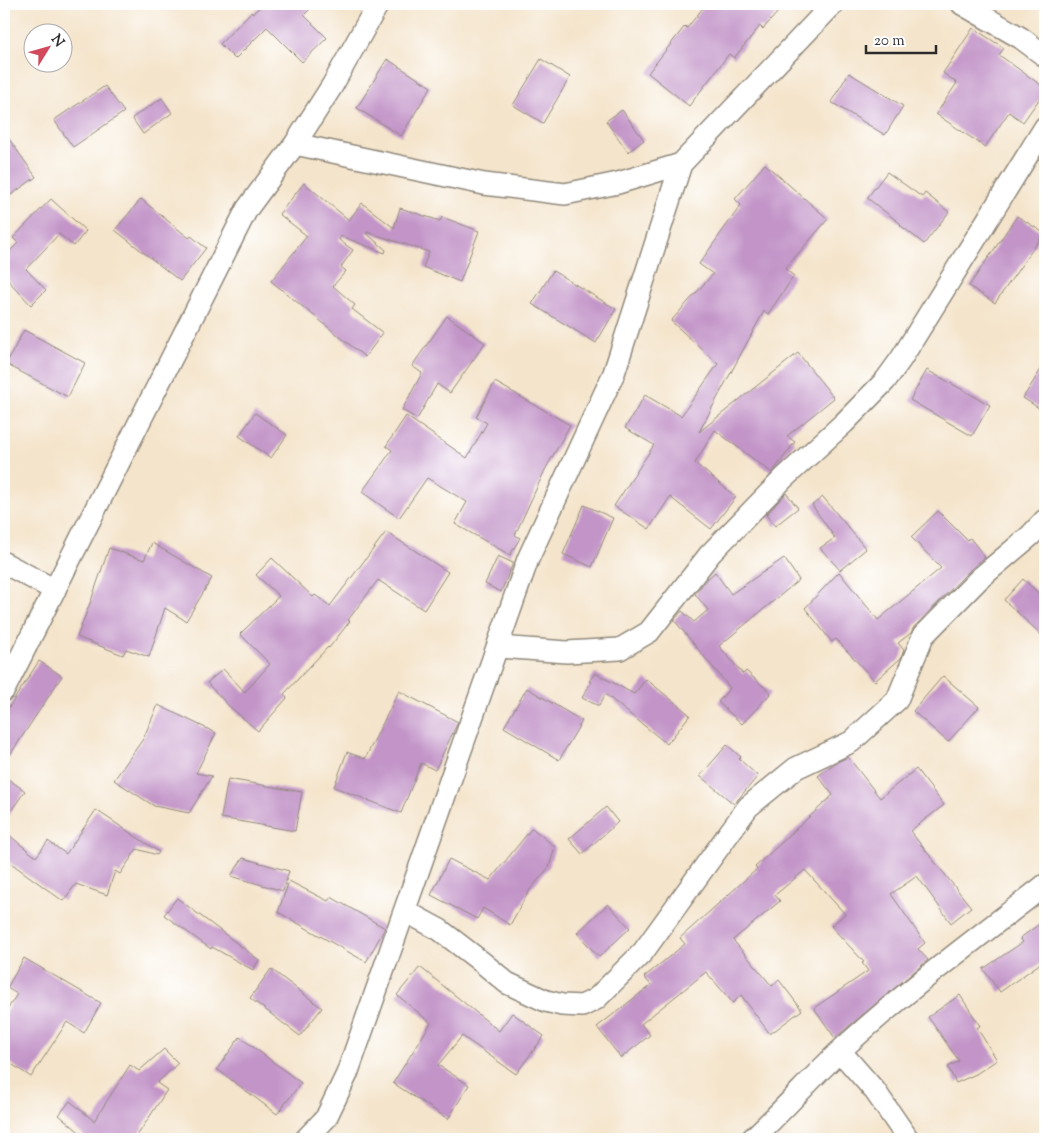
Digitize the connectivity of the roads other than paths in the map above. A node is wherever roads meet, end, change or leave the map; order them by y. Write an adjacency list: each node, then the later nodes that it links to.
1 (378, 4): 6 (street)
2 (834, 4): 7 (street)
3 (962, 4): 4 (street)
4 (1045, 56)
5 (1045, 127): 11 (street)
6 (295, 144): 7 (street); 10 (street)
7 (680, 164): 11 (street)
8 (1045, 520): 14 (street)
9 (4, 562): 10 (street)
10 (55, 590): 12 (street)
11 (498, 647): 14 (street)
12 (4, 690)
13 (1045, 885): 15 (street)
14 (405, 911): 16 (street)
15 (840, 1051): 17 (street); 18 (street)
16 (306, 1139)
17 (752, 1139)
18 (908, 1139)

